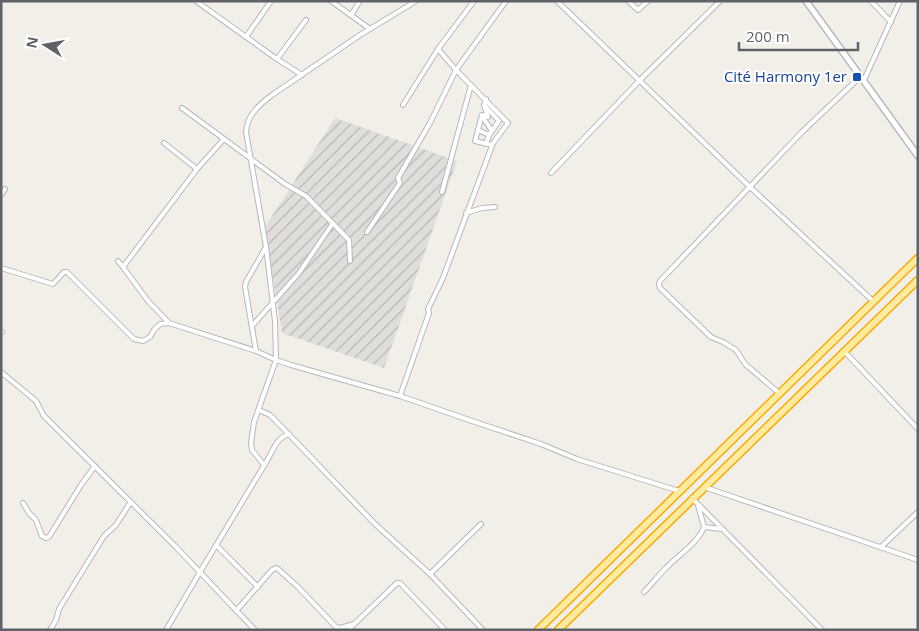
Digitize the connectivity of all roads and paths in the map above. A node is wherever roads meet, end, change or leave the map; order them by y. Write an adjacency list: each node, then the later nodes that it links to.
1 (196, 1): 19 (street)
2 (271, 1): 19 (street)
3 (331, 1): 15 (street)
4 (360, 1): 15 (street)
5 (416, 1): 18 (street)
6 (474, 1): 20 (street)
7 (558, 1): 25 (street)
8 (628, 1): 9 (street)
9 (648, 1)
10 (720, 1): 25 (street)
11 (806, 1): 24 (street)
12 (871, 1): 17 (street)
13 (900, 1): 17 (street)
14 (504, 2): 22 (street)
15 (351, 15): 18 (street)
16 (306, 20): 21 (street)
17 (891, 22): 24 (street)
18 (370, 29): 23 (street)
19 (246, 37): 21 (street)
20 (438, 49): 22 (street); 28 (street)
21 (277, 59): 23 (street)
22 (456, 70): 26 (street); 49 (street)
23 (302, 75): 39 (street)
24 (863, 78): 38 (street); 42 (street)
25 (640, 80): 41 (street); 42 (street)
26 (471, 85): 27 (street); 44 (street)
27 (486, 99): 29 (street); 37 (street)
28 (403, 105)
29 (484, 105): 31 (street); 33 (street)
30 (182, 108): 34 (street)
31 (482, 115): 32 (street); 33 (street)
32 (478, 130): 33 (street); 36 (street)
33 (490, 133): 36 (street)
34 (224, 139): 39 (street); 40 (street)
35 (164, 143): 40 (street)
36 (486, 144): 37 (street)
37 (492, 145): 47 (street)
38 (918, 156)
39 (251, 158): 48 (street); 50 (street)
40 (197, 168): 54 (street)
41 (551, 173)
42 (750, 187): 57 (street); 65 (street)
43 (5, 189): 45 (street)
44 (442, 192)
45 (1, 195)
46 (495, 207): 47 (street)
47 (466, 213): 66 (street)
48 (333, 224): 52 (street); 58 (street)
49 (367, 232)
50 (266, 247): 58 (street); 60 (street)
51 (918, 258): 57 (highway)
52 (350, 260)
53 (118, 261): 54 (street)
54 (123, 267): 59 (street)
55 (1, 268): 59 (street)
56 (918, 280): 62 (highway)
57 (873, 301): 65 (highway)
58 (273, 302): 60 (street); 63 (street)
59 (169, 323): 61 (street)
60 (252, 326): 61 (street)
61 (256, 351): 63 (street)
62 (844, 352): 68 (street); 72 (highway)
63 (276, 360): 66 (street); 67 (street)
64 (1, 372): 71 (street)
65 (779, 393): 73 (highway)
66 (400, 396): 73 (street)
67 (258, 410): 69 (street); 70 (street)
68 (918, 429)
69 (289, 434): 70 (street); 86 (street)
70 (264, 465): 82 (street)
71 (95, 466): 75 (street); 76 (street)
72 (704, 487): 74 (highway); 83 (street)
73 (679, 491): 97 (highway)
74 (692, 498): 77 (street); 98 (highway)
75 (23, 503)
76 (130, 503): 85 (street); 91 (street)
77 (698, 505): 80 (street); 81 (street)
78 (918, 512): 83 (street)
79 (481, 524): 86 (street)
80 (704, 528): 81 (street); 88 (street)
81 (722, 529): 99 (street)
82 (216, 545): 85 (street); 87 (street)
83 (881, 547): 84 (street)
84 (918, 560)
85 (200, 572): 89 (street); 92 (street)
86 (430, 574): 96 (street)
87 (258, 587): 89 (street); 90 (street)
88 (644, 592)
89 (236, 611): 93 (street)
90 (354, 624): 94 (street); 95 (street)
91 (50, 630)
92 (166, 630)
93 (255, 630)
94 (348, 630)
95 (446, 630)
96 (483, 630)
97 (538, 630)
98 (558, 630)
99 (822, 630)

